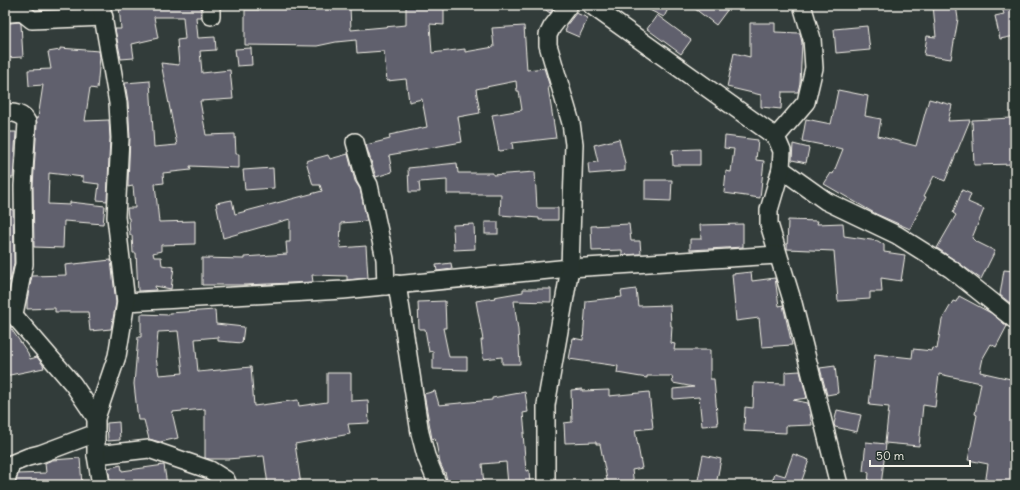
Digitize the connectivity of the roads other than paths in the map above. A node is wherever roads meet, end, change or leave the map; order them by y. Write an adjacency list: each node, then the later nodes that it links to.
1 (9, 5): 5 (street)
2 (569, 5): 11 (street)
3 (591, 5): 7 (street)
4 (802, 5): 7 (street)
5 (103, 11): 13 (street)
6 (5, 113): 14 (street)
7 (776, 137): 9 (street)
8 (355, 142): 12 (street)
9 (781, 169): 10 (street); 15 (street)
10 (778, 254): 11 (street); 23 (street)
11 (570, 268): 12 (street); 22 (street)
12 (392, 285): 13 (street); 21 (street)
13 (126, 302): 16 (street)
14 (9, 310): 16 (street)
15 (1015, 320)
16 (96, 425): 17 (street); 18 (street)
17 (96, 455): 19 (street); 20 (street)
18 (5, 485)
19 (101, 485)
20 (228, 485)
21 (438, 485)
22 (546, 485)
23 (839, 485)

